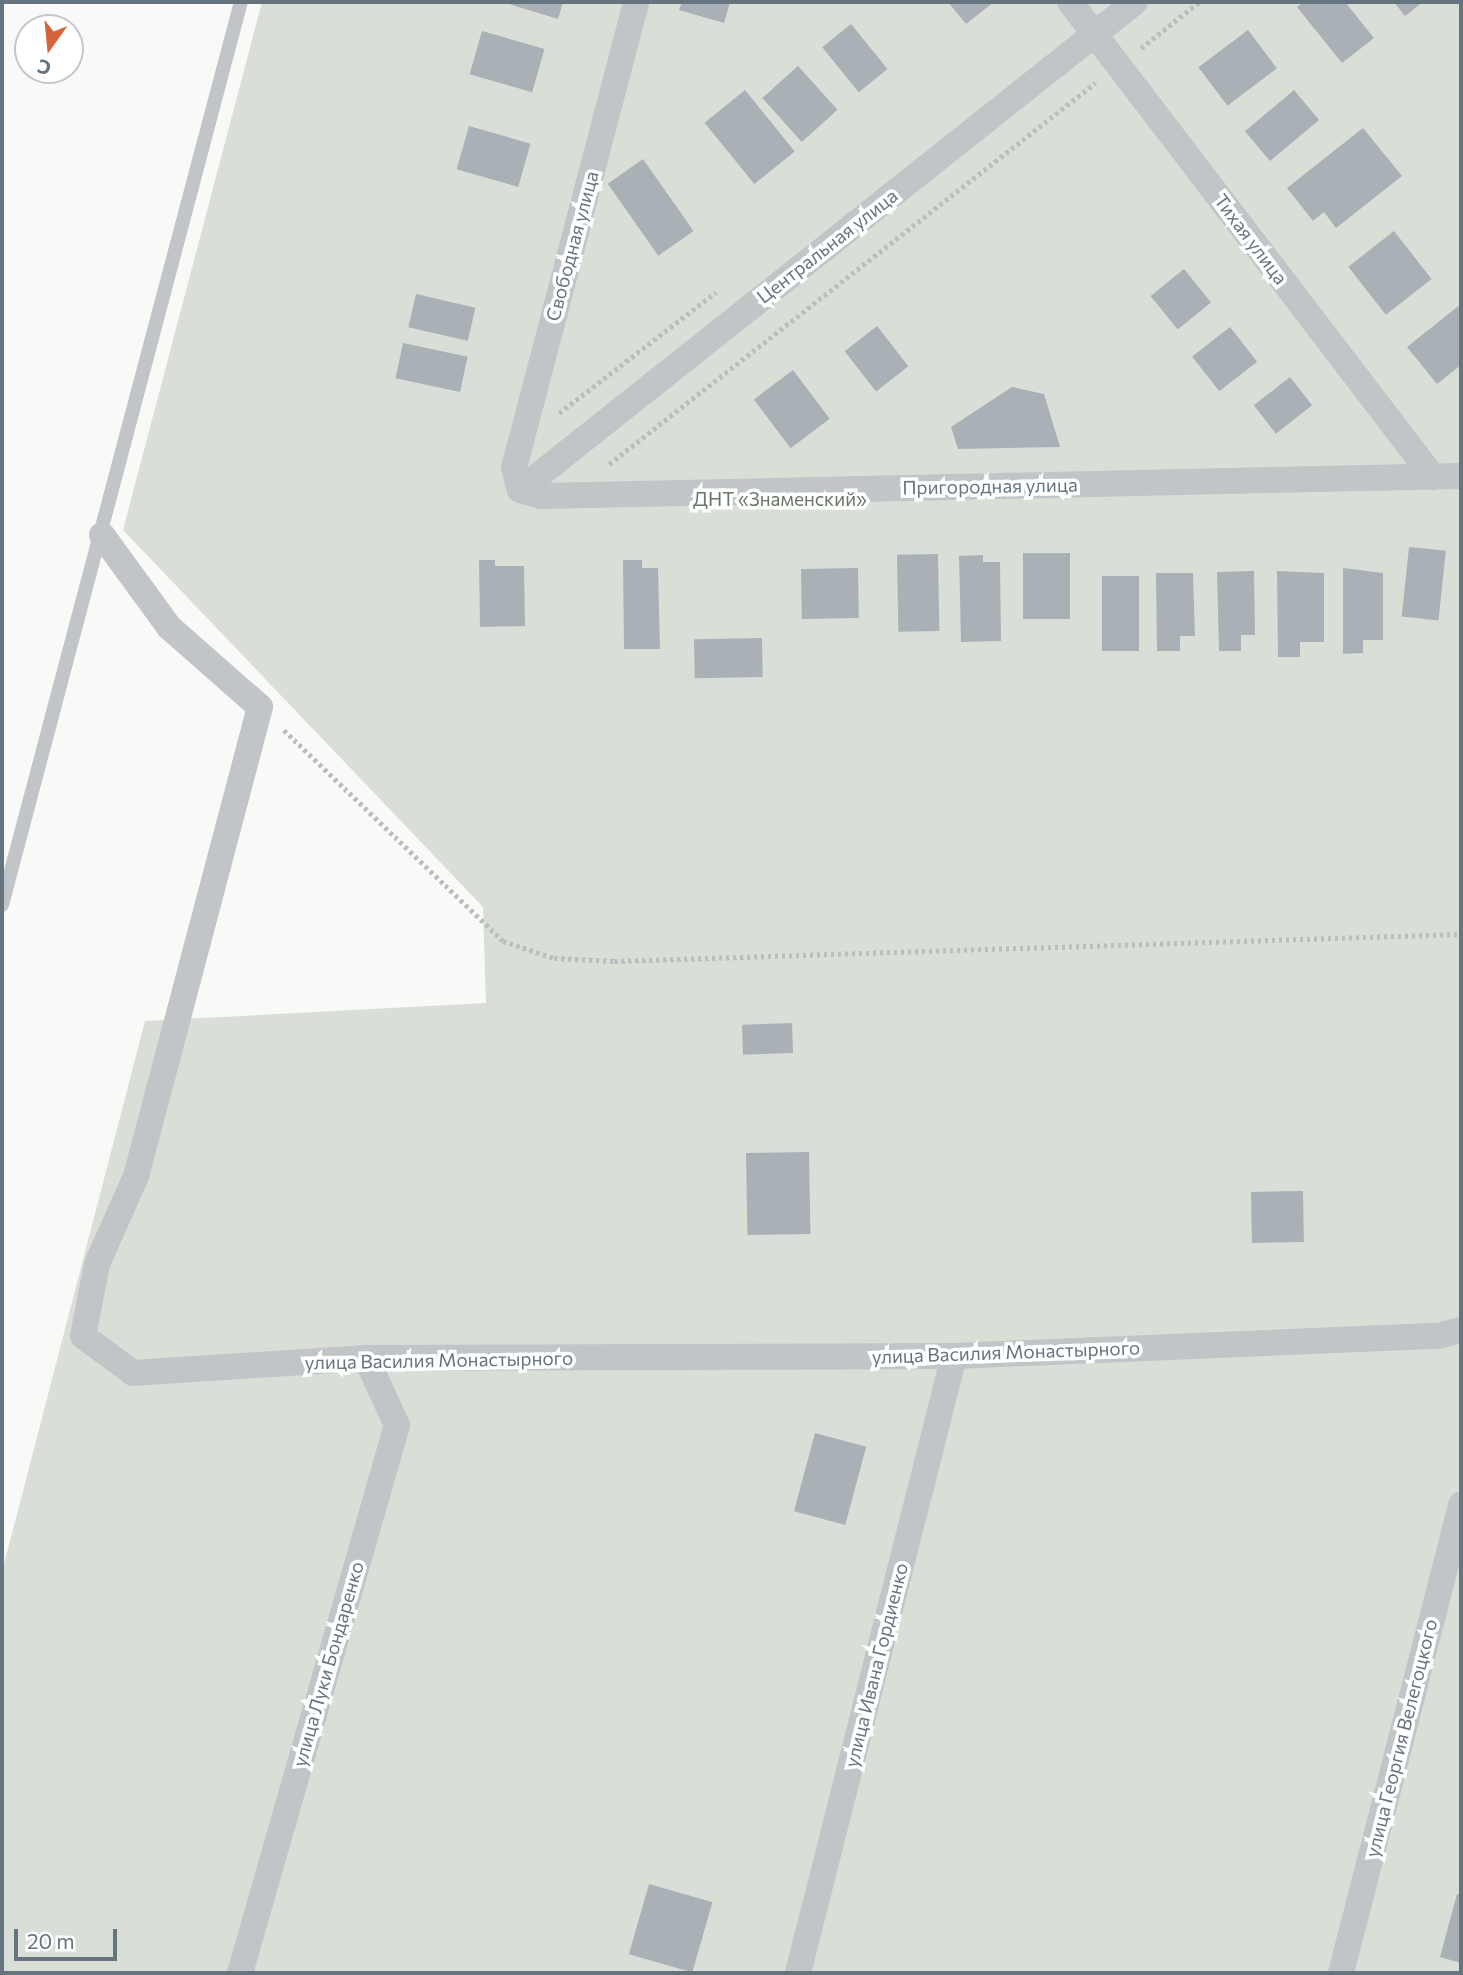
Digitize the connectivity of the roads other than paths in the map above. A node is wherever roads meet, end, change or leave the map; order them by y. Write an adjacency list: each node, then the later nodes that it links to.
1 (242, 2): 9 (lane)
2 (636, 2): 8 (street, Свободная улица)
3 (1070, 2): 5 (street, Тихая улица)
4 (1135, 2): 5 (street, Центральная улица)
5 (1094, 33): 7 (street, Тихая улица); 8 (street, Центральная улица)
6 (1461, 476): 7 (street, Пригородная улица)
7 (1433, 477): 8 (street, Пригородная улица)
8 (520, 490)
9 (102, 535): 10 (lane); 13 (street, улица Василия Монастырного)
10 (2, 905)
11 (1461, 1330): 12 (street, улица Василия Монастырного)
12 (954, 1356): 13 (street, улица Василия Монастырного); 16 (street, улица Ивана Гордиенко)
13 (366, 1358): 15 (street, улица Луки Бондаренко)
14 (1461, 1504): 17 (street, улица Георгия Велегоцкого)
15 (240, 1973)
16 (798, 1973)
17 (1342, 1973)

